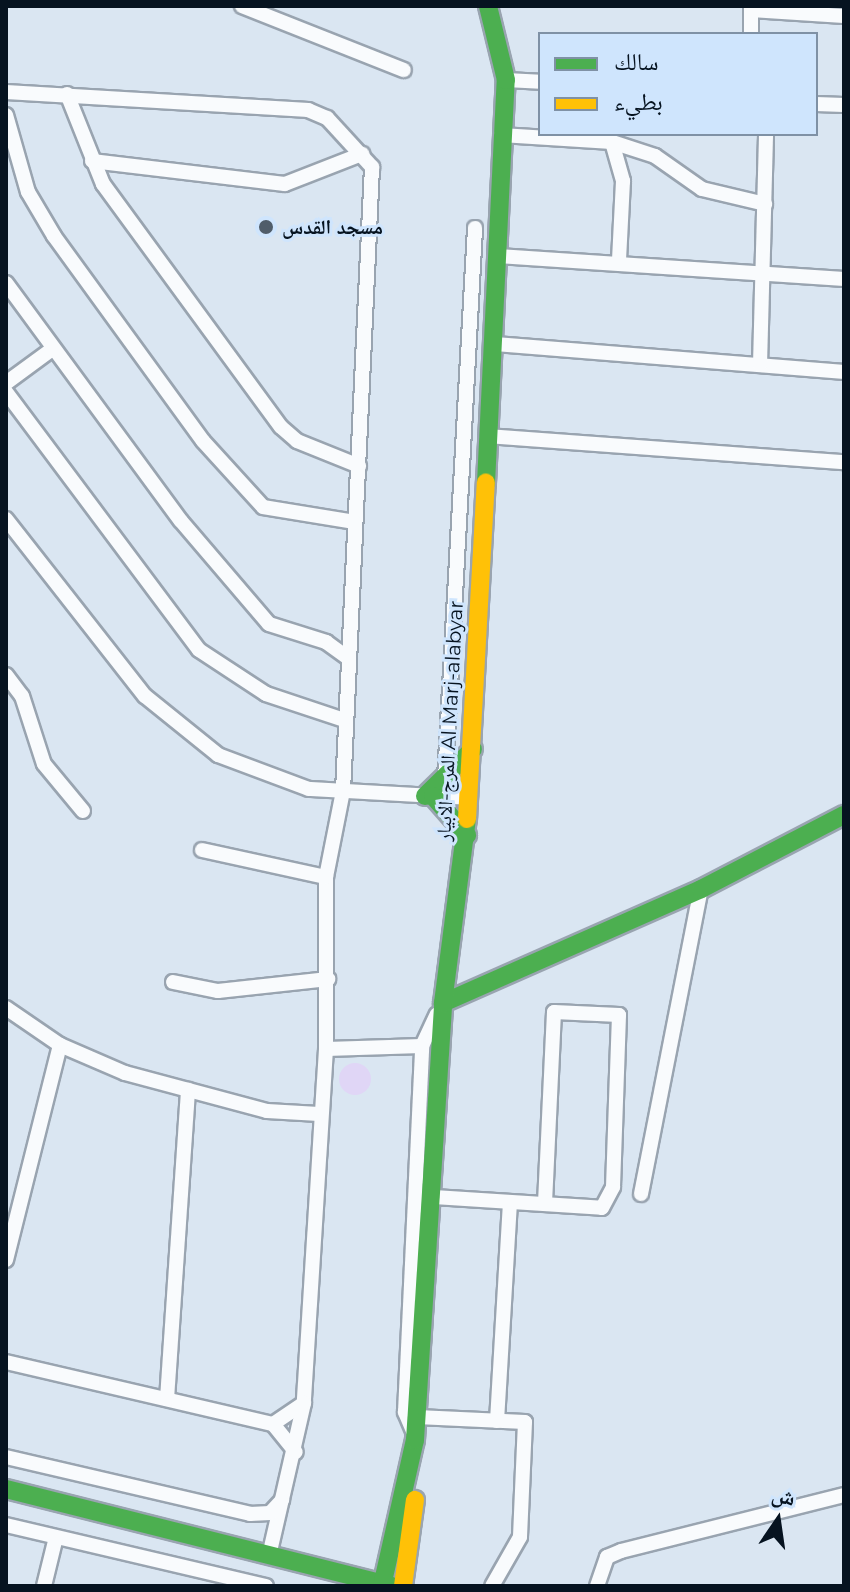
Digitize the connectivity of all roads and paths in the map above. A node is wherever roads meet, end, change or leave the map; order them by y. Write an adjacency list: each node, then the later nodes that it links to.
1 (242, 6): 6 (street)
2 (488, 6): 7 (main road, المرج-الابيار Al Marj-alabyar)
3 (751, 8): 4 (street); 5 (street)
4 (844, 16)
5 (751, 32)
6 (404, 70)
7 (506, 80): 8 (street); 14 (main road, المرج-الابيار Al Marj-alabyar)
8 (538, 82)
9 (6, 92): 10 (street)
10 (67, 94): 17 (street); 18 (street)
11 (818, 104): 12 (street)
12 (844, 105)
13 (6, 115): 38 (street)
14 (501, 135): 16 (street); 21 (main road, المرج-الابيار Al Marj-alabyar)
15 (766, 136): 19 (street)
16 (612, 142): 19 (street); 22 (street)
17 (362, 154): 18 (street); 34 (street)
18 (92, 161): 34 (street)
19 (765, 204): 23 (street)
20 (475, 228): 35 (street)
21 (498, 256): 22 (street); 26 (main road, المرج-الابيار Al Marj-alabyar)
22 (619, 260): 23 (street)
23 (763, 273): 24 (street); 28 (street)
24 (844, 279)
25 (6, 283): 27 (street)
26 (496, 344): 28 (street); 32 (main road, المرج-الابيار Al Marj-alabyar)
27 (51, 350): 30 (street); 39 (street)
28 (760, 365): 29 (street)
29 (844, 372)
30 (6, 383)
31 (6, 392): 41 (street)
32 (487, 436): 33 (street); 36 (main road, المرج-الابيار Al Marj-alabyar)
33 (844, 462)
34 (359, 466): 38 (street)
35 (458, 508): 36 (street); 44 (street)
36 (483, 509): 42 (main road, المرج-الابيار Al Marj-alabyar)
37 (6, 519): 43 (street)
38 (355, 522): 39 (street)
39 (348, 658): 41 (street)
40 (6, 675): 46 (street)
41 (344, 720): 43 (street)
42 (473, 749): 44 (main road); 45 (main road, المرج-الابيار Al Marj-alabyar)
43 (343, 791): 44 (street); 50 (street)
44 (434, 791): 45 (street); 48 (main road)
45 (470, 798): 48 (main road, المرج-الابيار Al Marj-alabyar)
46 (83, 811)
47 (844, 815): 51 (main road)
48 (467, 835): 54 (main road, المرج-الابيار Al Marj-alabyar)
49 (202, 850): 50 (street)
50 (326, 877): 52 (street)
51 (701, 889): 54 (main road); 61 (street)
52 (328, 979): 53 (street); 58 (street)
53 (173, 982)
54 (443, 1003): 57 (street); 62 (main road, المرج-الابيار Al Marj-alabyar)
55 (6, 1008): 56 (street)
56 (60, 1045): 59 (street); 65 (street)
57 (422, 1046): 58 (street); 71 (street)
58 (326, 1049): 60 (street)
59 (188, 1090): 60 (street); 67 (street)
60 (319, 1114): 68 (street)
61 (641, 1194)
62 (434, 1197): 63 (street); 71 (main road, المرج-الابيار Al Marj-alabyar)
63 (510, 1202): 64 (street); 69 (street)
64 (545, 1204): 64 (street)
65 (6, 1260)
66 (6, 1362): 67 (street)
67 (167, 1399): 70 (street)
68 (304, 1403): 70 (street); 72 (street)
69 (497, 1421): 71 (street); 85 (street)
70 (273, 1424): 72 (street)
71 (416, 1431): 81 (main road, المرج-الابيار Al Marj-alabyar); 82 (main road, المرج-الابيار Al Marj-alabyar)
72 (296, 1452): 76 (street)
73 (6, 1457): 76 (street)
74 (6, 1489): 79 (main road)
75 (844, 1495): 86 (street)
76 (285, 1497): 79 (street)
77 (6, 1525): 78 (street)
78 (56, 1537): 80 (street); 83 (street)
79 (270, 1552): 81 (main road)
80 (203, 1578): 84 (street)
81 (374, 1579): 82 (main road)
82 (405, 1580)
83 (44, 1586)
84 (266, 1586)
85 (492, 1586)
86 (597, 1586)

